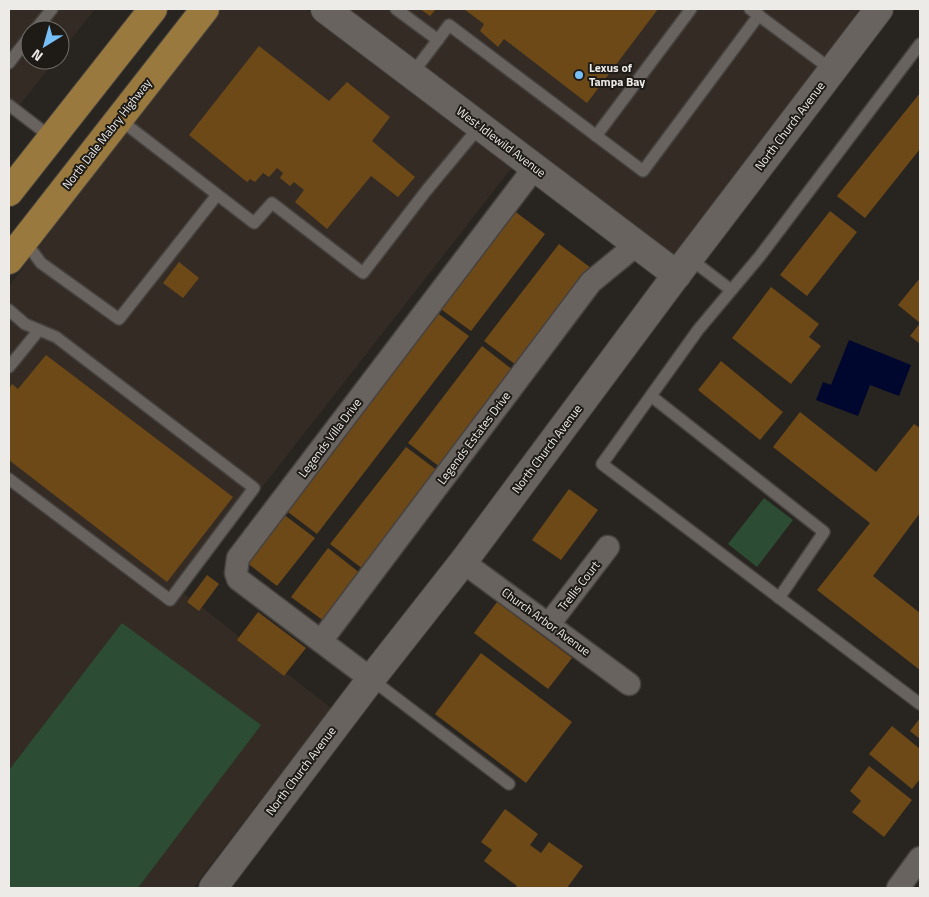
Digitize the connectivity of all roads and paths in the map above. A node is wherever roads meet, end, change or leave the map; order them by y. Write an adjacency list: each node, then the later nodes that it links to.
1 (52, 9): 10 (lane)
2 (153, 9): 22 (main road)
3 (196, 9): 11 (main road)
4 (205, 9): 11 (main road, North Dale Mabry Highway)
5 (325, 9): 17 (street, West Idlewild Avenue)
6 (396, 9): 12 (lane)
7 (691, 9): 21 (lane)
8 (879, 9): 16 (street, North Church Avenue)
9 (754, 12): 16 (lane); 21 (lane)
10 (43, 20)
11 (184, 35): 19 (main road, North Dale Mabry Highway)
12 (438, 40): 17 (lane); 21 (lane)
13 (920, 44): 29 (lane)
14 (20, 49): 15 (lane)
15 (9, 63)
16 (832, 70): 28 (street, North Church Avenue)
17 (412, 74): 20 (street, West Idlewild Avenue)
18 (9, 105): 22 (lane)
19 (118, 120): 25 (lane); 27 (main road, North Dale Mabry Highway)
20 (480, 126): 23 (street, West Idlewild Avenue); 25 (lane)
21 (596, 136)
22 (46, 145): 24 (main road); 27 (main road)
23 (535, 168): 26 (street, West Idlewild Avenue); 39 (street, Legends Villa Drive)
24 (12, 182)
25 (217, 194): 27 (lane)
26 (636, 244): 28 (street, West Idlewild Avenue); 39 (street, Legends Estates Drive)
27 (16, 250)
28 (683, 267): 29 (lane); 36 (street, North Church Avenue)
29 (731, 290): 33 (lane)
30 (9, 310): 31 (lane)
31 (39, 330): 32 (lane); 34 (lane)
32 (9, 367)
33 (651, 396): 37 (lane); 37 (lane)
34 (9, 479)
35 (608, 547): 38 (street, Trellis Court)
36 (463, 562): 38 (street, Church Arbor Avenue); 40 (street, North Church Avenue)
37 (779, 598): 42 (lane)
38 (549, 624): 41 (street, Church Arbor Avenue)
39 (321, 641): 40 (street, Legends Villa Drive)
40 (371, 679): 43 (lane); 45 (street, North Church Avenue)
41 (629, 684)
42 (920, 704)
43 (509, 784)
44 (920, 858): 46 (street)
45 (213, 888)
46 (898, 888)

